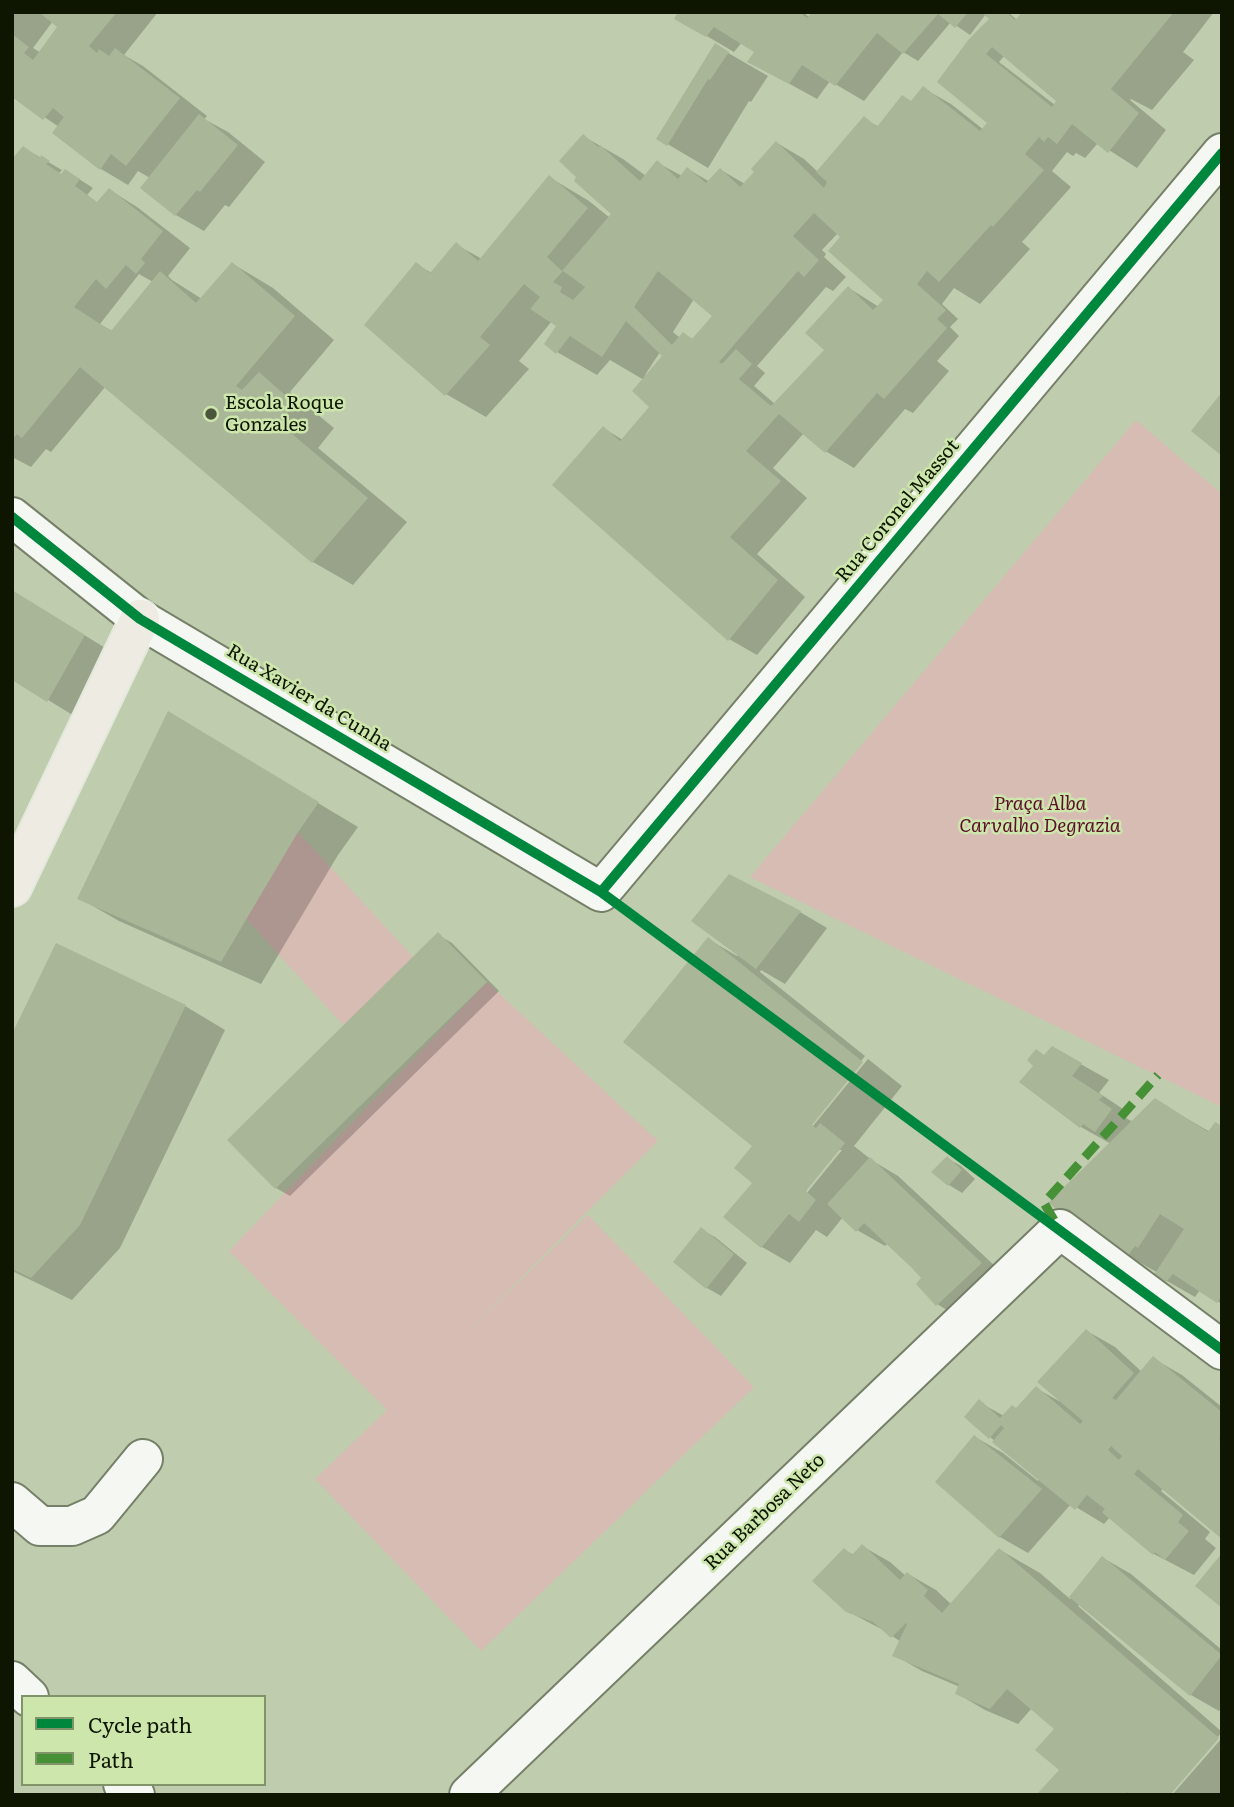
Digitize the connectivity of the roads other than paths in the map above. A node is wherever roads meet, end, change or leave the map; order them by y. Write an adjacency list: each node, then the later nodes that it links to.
1 (1222, 153): 5 (street, Rua Coronel Massot)
2 (12, 517): 3 (street, Rua Xavier da Cunha)
3 (140, 619): 4 (main road); 5 (street, Rua Xavier da Cunha)
4 (12, 887)
5 (601, 892)
6 (1222, 1350): 11 (street, Rua Barbosa Neto)
7 (143, 1459): 8 (street)
8 (12, 1502)
9 (12, 1681): 10 (street)
10 (27, 1695)
11 (469, 1795)

